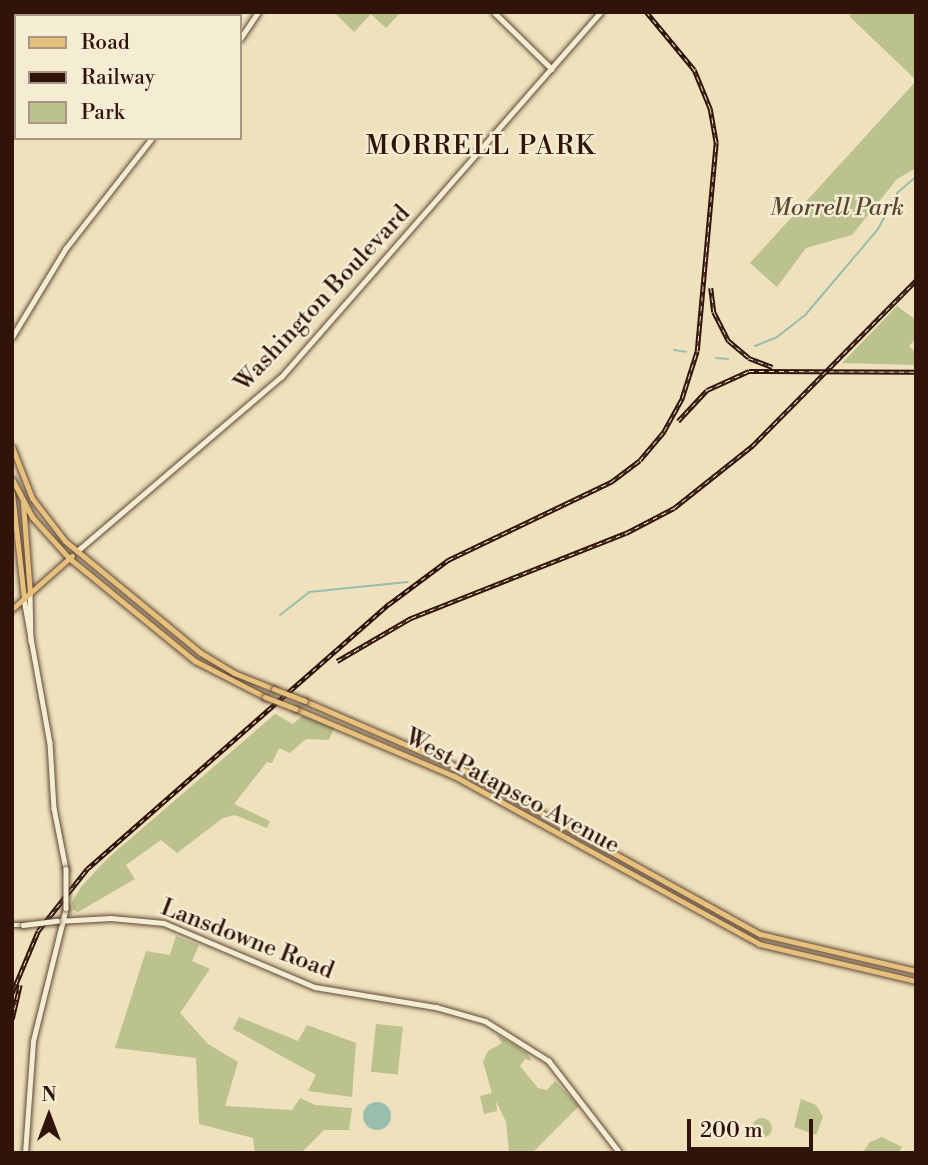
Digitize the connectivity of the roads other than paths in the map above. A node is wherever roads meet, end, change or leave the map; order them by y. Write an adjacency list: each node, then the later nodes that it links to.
1 (13, 12): 5 (highway)
2 (258, 12): 6 (street)
3 (494, 12): 7 (street)
4 (600, 12): 7 (main road, Washington Boulevard)
5 (12, 25)
6 (242, 36)
7 (552, 69): 15 (main road, Washington Boulevard)
8 (150, 140): 9 (street)
9 (12, 337)
10 (12, 447): 13 (main road, West Patapsco Avenue)
11 (12, 479): 14 (main road)
12 (12, 493): 18 (main road)
13 (32, 498): 14 (main road); 15 (main road, West Patapsco Avenue)
14 (23, 503): 16 (main road, West Patapsco Avenue); 17 (main road)
15 (77, 551): 16 (main road, Washington Boulevard); 23 (main road, West Patapsco Avenue, bridge)
16 (69, 558): 17 (main road, Washington Boulevard); 24 (main road, West Patapsco Avenue, bridge)
17 (30, 593): 18 (main road, Washington Boulevard); 20 (street)
18 (24, 599): 19 (main road, Washington Boulevard); 20 (street)
19 (12, 609)
20 (31, 649): 21 (street, bridge)
21 (66, 921): 22 (street, Lansdowne Road, bridge); 25 (street); 26 (street, Lansdowne Road)
22 (12, 925)
23 (916, 971)
24 (916, 982)
25 (25, 1153)
26 (620, 1153)

